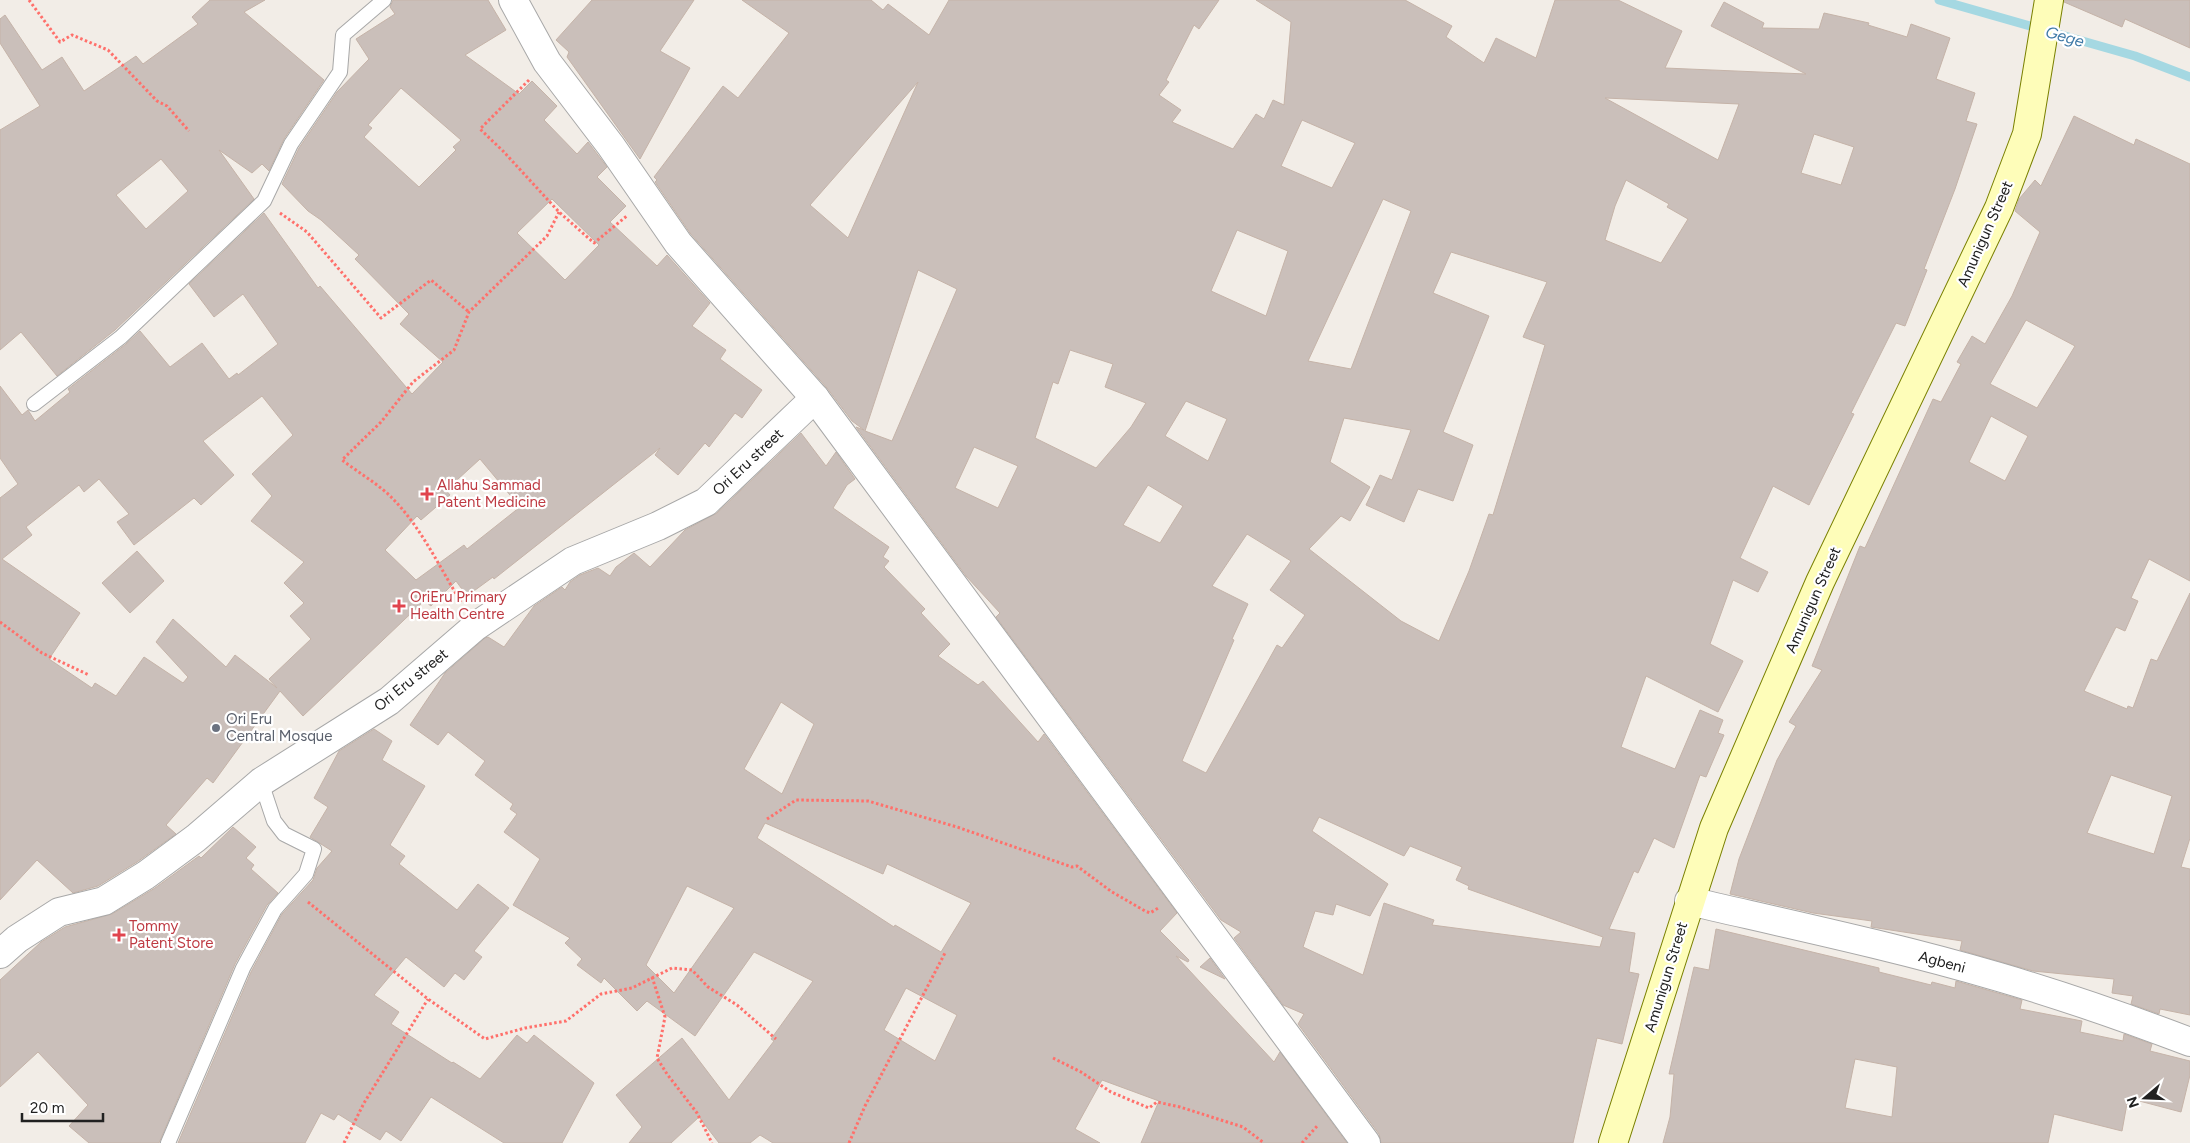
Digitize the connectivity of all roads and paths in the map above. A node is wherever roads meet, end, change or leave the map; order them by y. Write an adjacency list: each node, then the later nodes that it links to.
1 (28, 0): 6 (path)
2 (384, 0): 8 (lane)
3 (513, 0): 5 (street)
4 (2049, 0): 20 (main road, Amunigun Street)
5 (547, 62): 7 (street); 9 (path)
6 (189, 131)
7 (647, 199): 9 (path); 11 (street)
8 (264, 202): 10 (path); 12 (lane)
9 (560, 212): 10 (path)
10 (469, 312): 14 (path)
11 (815, 398): 14 (street, Ori Eru street); 19 (street)
12 (34, 404)
13 (0, 622): 15 (path)
14 (476, 626): 16 (street, Ori Eru street)
15 (89, 675)
16 (261, 782): 18 (lane); 22 (street, Ori Eru street)
17 (766, 819): 19 (path)
18 (293, 889): 24 (path); 28 (lane)
19 (1183, 894): 33 (street)
20 (1689, 901): 26 (street, Agbeni); 34 (main road, Amunigun Street)
21 (945, 953): 31 (path)
22 (0, 954)
23 (652, 977): 24 (path); 25 (path); 30 (path)
24 (428, 998): 29 (path)
25 (776, 1039)
26 (2190, 1042)
27 (1053, 1058): 32 (path)
28 (168, 1143)
29 (344, 1143)
30 (712, 1143)
31 (849, 1143)
32 (1264, 1143)
33 (1366, 1143)
34 (1613, 1143)

